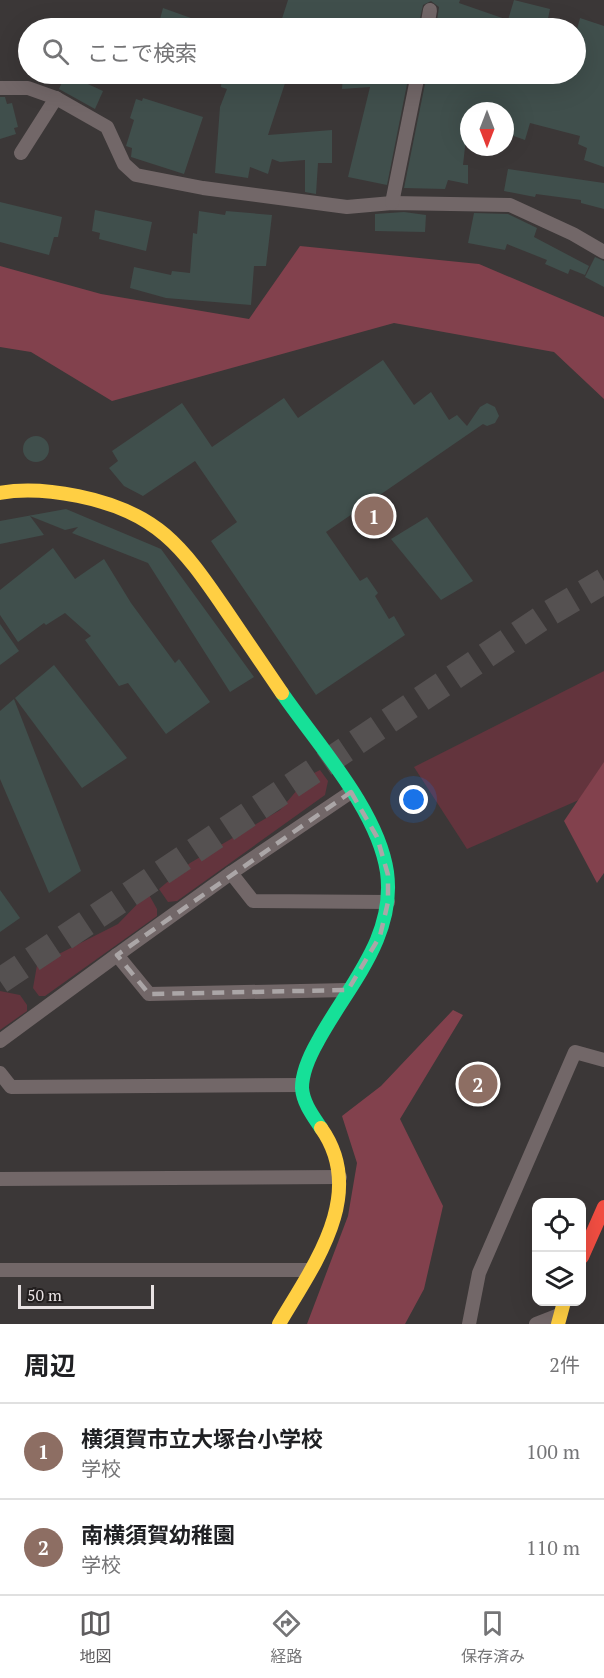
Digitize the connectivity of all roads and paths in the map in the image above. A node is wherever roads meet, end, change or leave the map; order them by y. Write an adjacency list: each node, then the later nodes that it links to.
1 (430, 10): 2 (street)
2 (429, 18)
3 (416, 84): 7 (street)
4 (0, 88): 5 (street)
5 (56, 98): 6 (street); 7 (street)
6 (21, 153)
7 (392, 203): 8 (street)
8 (604, 252)
9 (0, 493): 10 (street)
10 (351, 792): 11 (street); 12 (street)
11 (231, 873): 12 (street); 13 (street)
12 (388, 902): 14 (street)
13 (117, 955): 14 (street); 15 (street)
14 (348, 990): 18 (street)
15 (0, 1041)
16 (604, 1060): 27 (street)
17 (0, 1072): 18 (street)
18 (302, 1085): 19 (street)
19 (340, 1177): 20 (street); 24 (street)
20 (0, 1179)
21 (604, 1207): 22 (street)
22 (584, 1252)
23 (0, 1270): 24 (street)
24 (310, 1270): 26 (street)
25 (558, 1320): 28 (street)
26 (279, 1324)
27 (469, 1324)
28 (536, 1324)

